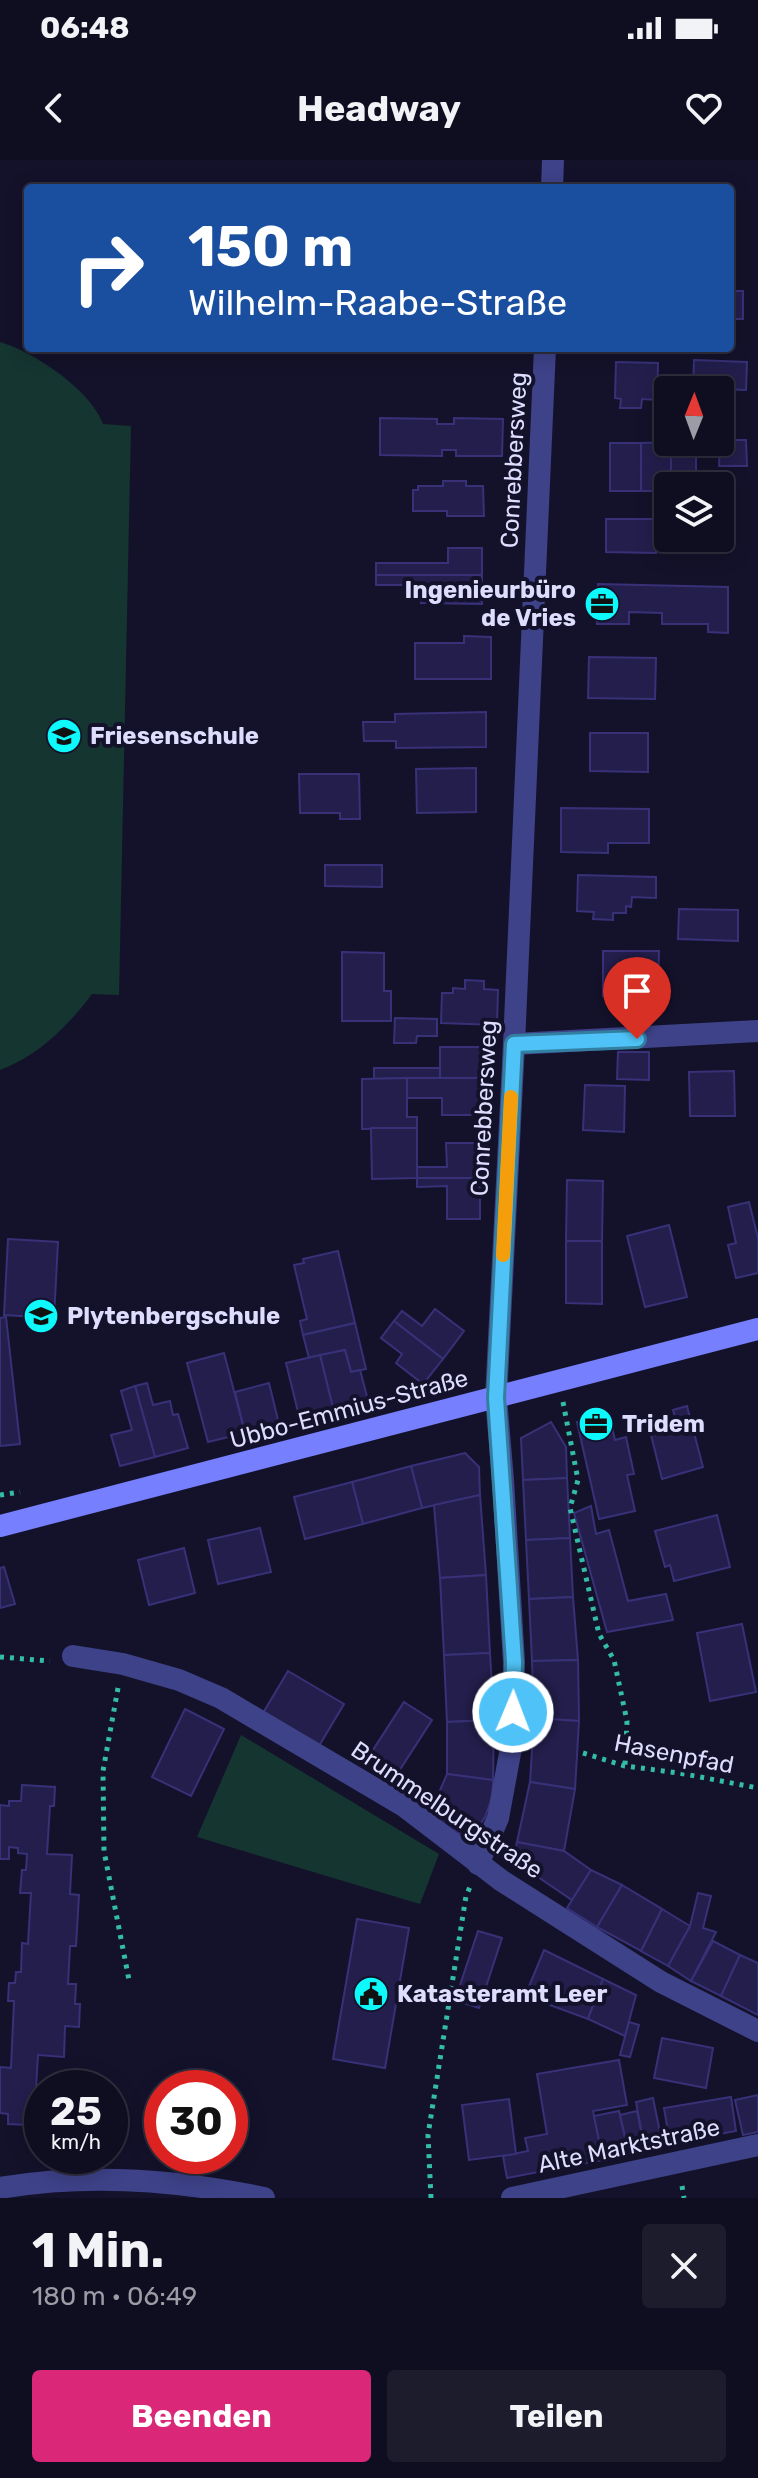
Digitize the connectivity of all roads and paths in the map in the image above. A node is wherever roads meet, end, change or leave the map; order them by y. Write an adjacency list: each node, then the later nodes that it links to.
1 (553, 160): 2 (street)
2 (552, 184)
3 (545, 352): 5 (street, Conrebbersweg)
4 (758, 1031): 5 (street)
5 (514, 1044): 8 (street, Conrebbersweg)
6 (758, 1329): 7 (main road, Ubbo-Emmius-Straße)
7 (560, 1381): 8 (main road, Ubbo-Emmius-Straße); 14 (path)
8 (496, 1398): 9 (main road, Ubbo-Emmius-Straße); 16 (street, Conrebbersweg)
9 (0, 1526)
10 (73, 1656): 11 (path); 12 (street, Brummelburgstraße)
11 (0, 1657)
12 (123, 1664): 16 (street, Brummelburgstraße); 17 (path)
13 (583, 1753): 14 (path, Hasenpfad)
14 (625, 1766): 15 (path, Hasenpfad)
15 (758, 1788)
16 (478, 1864): 18 (street, Brummelburgstraße); 22 (path)
17 (129, 1980)
18 (758, 2031)
19 (758, 2145): 23 (street, Alte Marktstraße)
20 (0, 2188): 21 (street)
21 (264, 2198)
22 (431, 2198)
23 (512, 2198)

